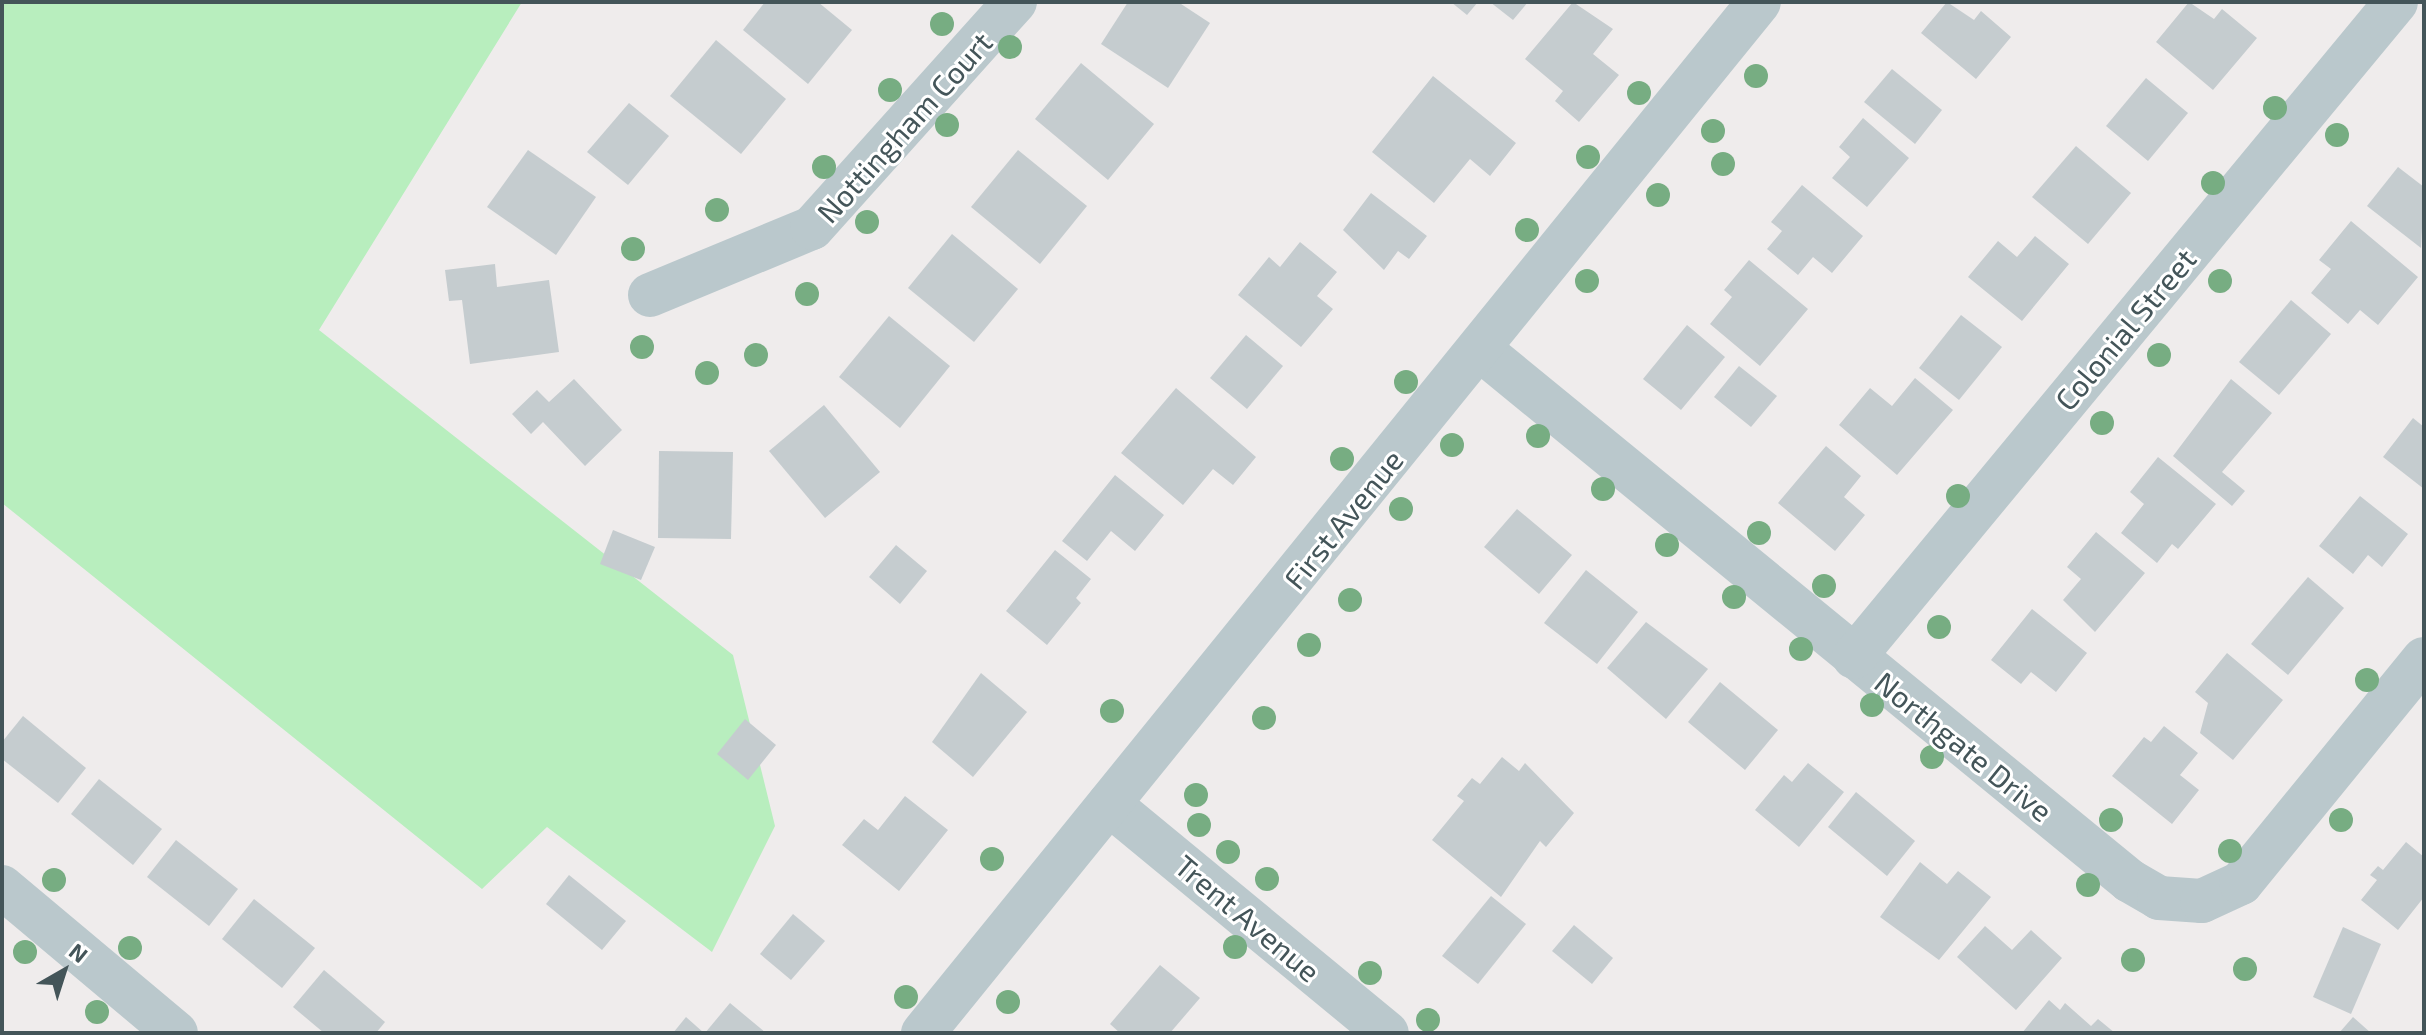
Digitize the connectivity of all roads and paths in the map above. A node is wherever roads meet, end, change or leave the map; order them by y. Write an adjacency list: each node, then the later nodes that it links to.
1 (1015, 2): 4 (street, Nottingham Court)
2 (2396, 2): 6 (street, Colonial Street)
3 (1756, 3): 5 (street, First Avenue)
4 (650, 295)
5 (1482, 351): 6 (street, Northgate Drive); 8 (street, First Avenue)
6 (1854, 657): 7 (street, Northgate Drive)
7 (2424, 659)
8 (1109, 804): 11 (street, First Avenue); 12 (street, Trent Avenue)
9 (2, 887): 10 (street)
10 (176, 1033)
11 (923, 1033)
12 (1387, 1033)

